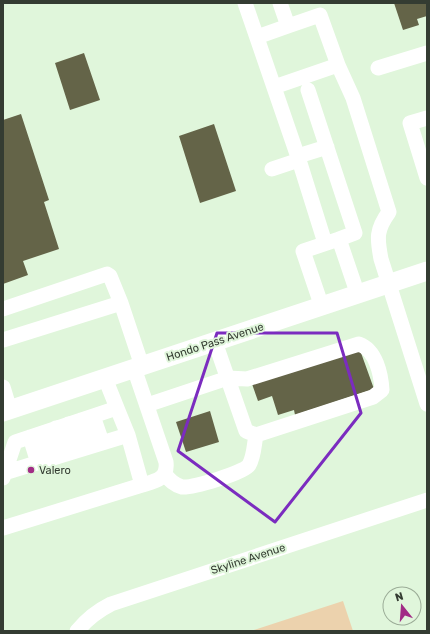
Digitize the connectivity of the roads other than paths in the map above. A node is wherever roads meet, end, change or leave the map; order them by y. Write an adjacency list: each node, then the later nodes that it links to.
1 (244, 3): 5 (street)
2 (280, 3): 4 (street)
3 (322, 9): 4 (street); 7 (street)
4 (288, 26): 5 (street)
5 (257, 37): 9 (street)
6 (427, 53): 8 (street)
7 (338, 65): 9 (street); 20 (street)
8 (378, 68)
9 (274, 87): 15 (street)
10 (308, 90): 14 (street)
11 (427, 118): 13 (street)
12 (427, 124): 13 (street)
13 (412, 129): 17 (street)
14 (327, 147): 15 (street); 18 (street)
15 (298, 158): 16 (street); 18 (street)
16 (272, 169)
17 (427, 178)
18 (332, 241): 21 (street); 23 (street)
19 (427, 271): 20 (main road, Hondo Pass Avenue)
20 (388, 284): 21 (main road, Hondo Pass Avenue); 31 (street)
21 (358, 295): 23 (main road, Hondo Pass Avenue)
22 (121, 303): 24 (street); 25 (street); 27 (street)
23 (322, 306): 26 (main road, Hondo Pass Avenue)
24 (3, 309)
25 (3, 340)
26 (215, 342): 27 (main road, Hondo Pass Avenue); 29 (street)
27 (138, 367): 28 (main road, Hondo Pass Avenue); 32 (street)
28 (104, 378): 33 (street); 34 (main road, Hondo Pass Avenue)
29 (228, 378): 32 (street); 37 (street); 37 (street)
30 (3, 387): 34 (street)
31 (427, 404)
32 (147, 405): 39 (street)
33 (117, 408): 35 (street); 36 (street)
34 (6, 411)
35 (62, 426): 38 (street); 38 (street); 38 (street); 40 (street)
36 (128, 435): 38 (street); 41 (street)
37 (256, 435): 39 (street)
38 (70, 453): 40 (street)
39 (164, 474): 41 (street)
40 (3, 475)
41 (142, 485): 43 (street)
42 (427, 500): 44 (street, Skyline Avenue)
43 (3, 528)
44 (77, 631)

